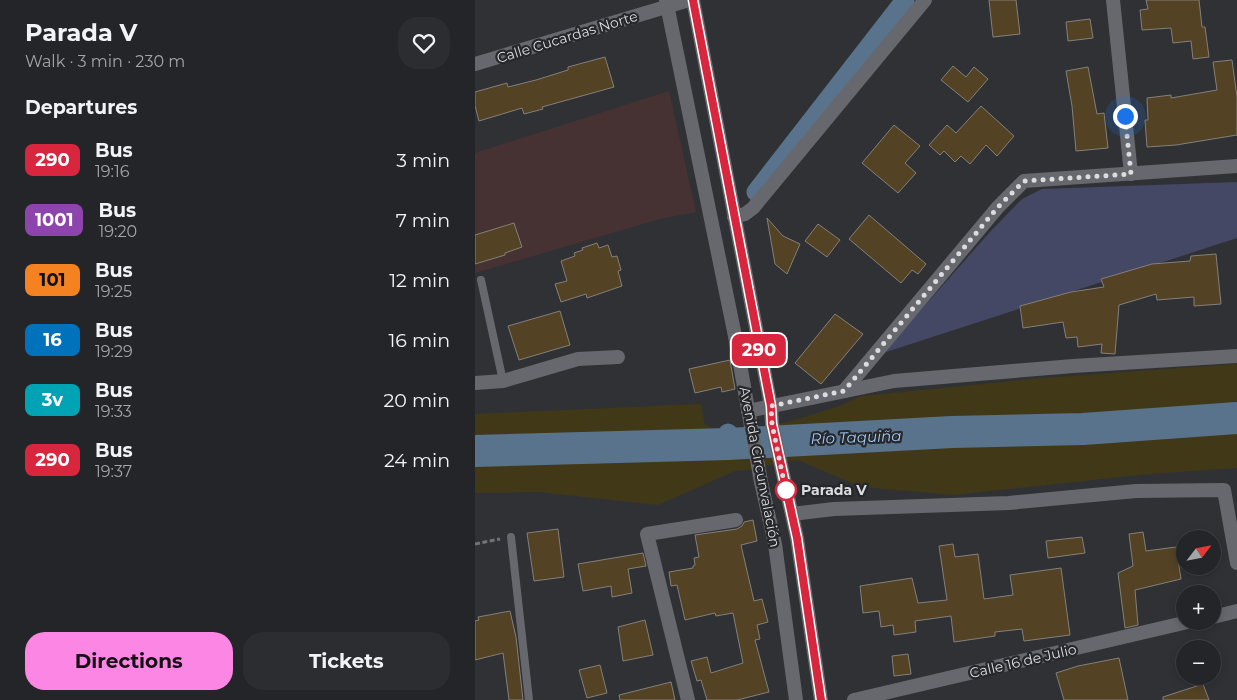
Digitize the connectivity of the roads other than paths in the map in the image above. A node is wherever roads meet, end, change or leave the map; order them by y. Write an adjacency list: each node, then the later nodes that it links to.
1 (689, 0): 5 (street, Calle Cucardas Norte)
2 (693, 0): 9 (street, Avenida Circunvalación)
3 (925, 0): 9 (street)
4 (1113, 0): 8 (street)
5 (667, 3): 6 (street, Calle Cucardas Norte); 17 (street, Avenida Circunvalación)
6 (475, 64)
7 (1237, 166): 8 (street)
8 (1131, 174): 15 (street)
9 (734, 218): 16 (street, Avenida Circunvalación)
10 (481, 280): 13 (lane)
11 (1237, 356): 15 (street)
12 (619, 357): 13 (street)
13 (503, 381): 14 (street)
14 (475, 383)
15 (844, 391): 16 (street)
16 (771, 406): 17 (street); 18 (street, Avenida Circunvalación)
17 (748, 411): 19 (street, Avenida Circunvalación)
18 (783, 478): 19 (street); 20 (street, Avenida Circunvalación)
19 (761, 482): 29 (street, Avenida Circunvalación)
20 (792, 514): 23 (street); 30 (street, Avenida Circunvalación)
21 (736, 520): 28 (street)
22 (511, 537): 27 (lane)
23 (1237, 563)
24 (1237, 611): 25 (street)
25 (1221, 614)
26 (1176, 625): 31 (street, Calle 16 de Julio)
27 (529, 700)
28 (688, 700)
29 (796, 700)
30 (821, 700)
31 (854, 700)

